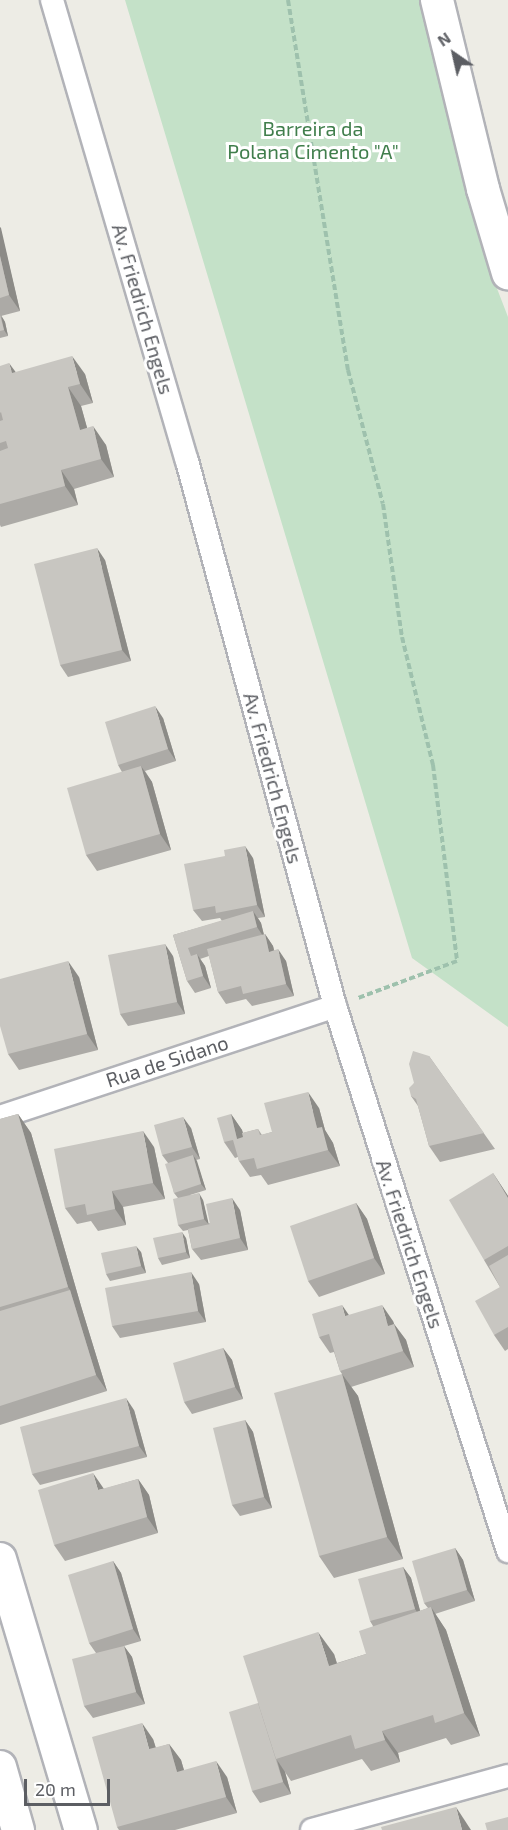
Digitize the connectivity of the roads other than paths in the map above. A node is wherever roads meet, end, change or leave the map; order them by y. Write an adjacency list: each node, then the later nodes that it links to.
1 (52, 0): 4 (street, Av. Friedrich Engels)
2 (437, 0): 3 (main road)
3 (508, 273)
4 (334, 1006): 5 (street, Rua de Sidano); 6 (street, Av. Friedrich Engels)
5 (0, 1117)
6 (508, 1551)
7 (0, 1559): 11 (main road)
8 (0, 1767): 10 (main road)
9 (508, 1776): 12 (street)
10 (18, 1830)
11 (81, 1830)
12 (312, 1830)

